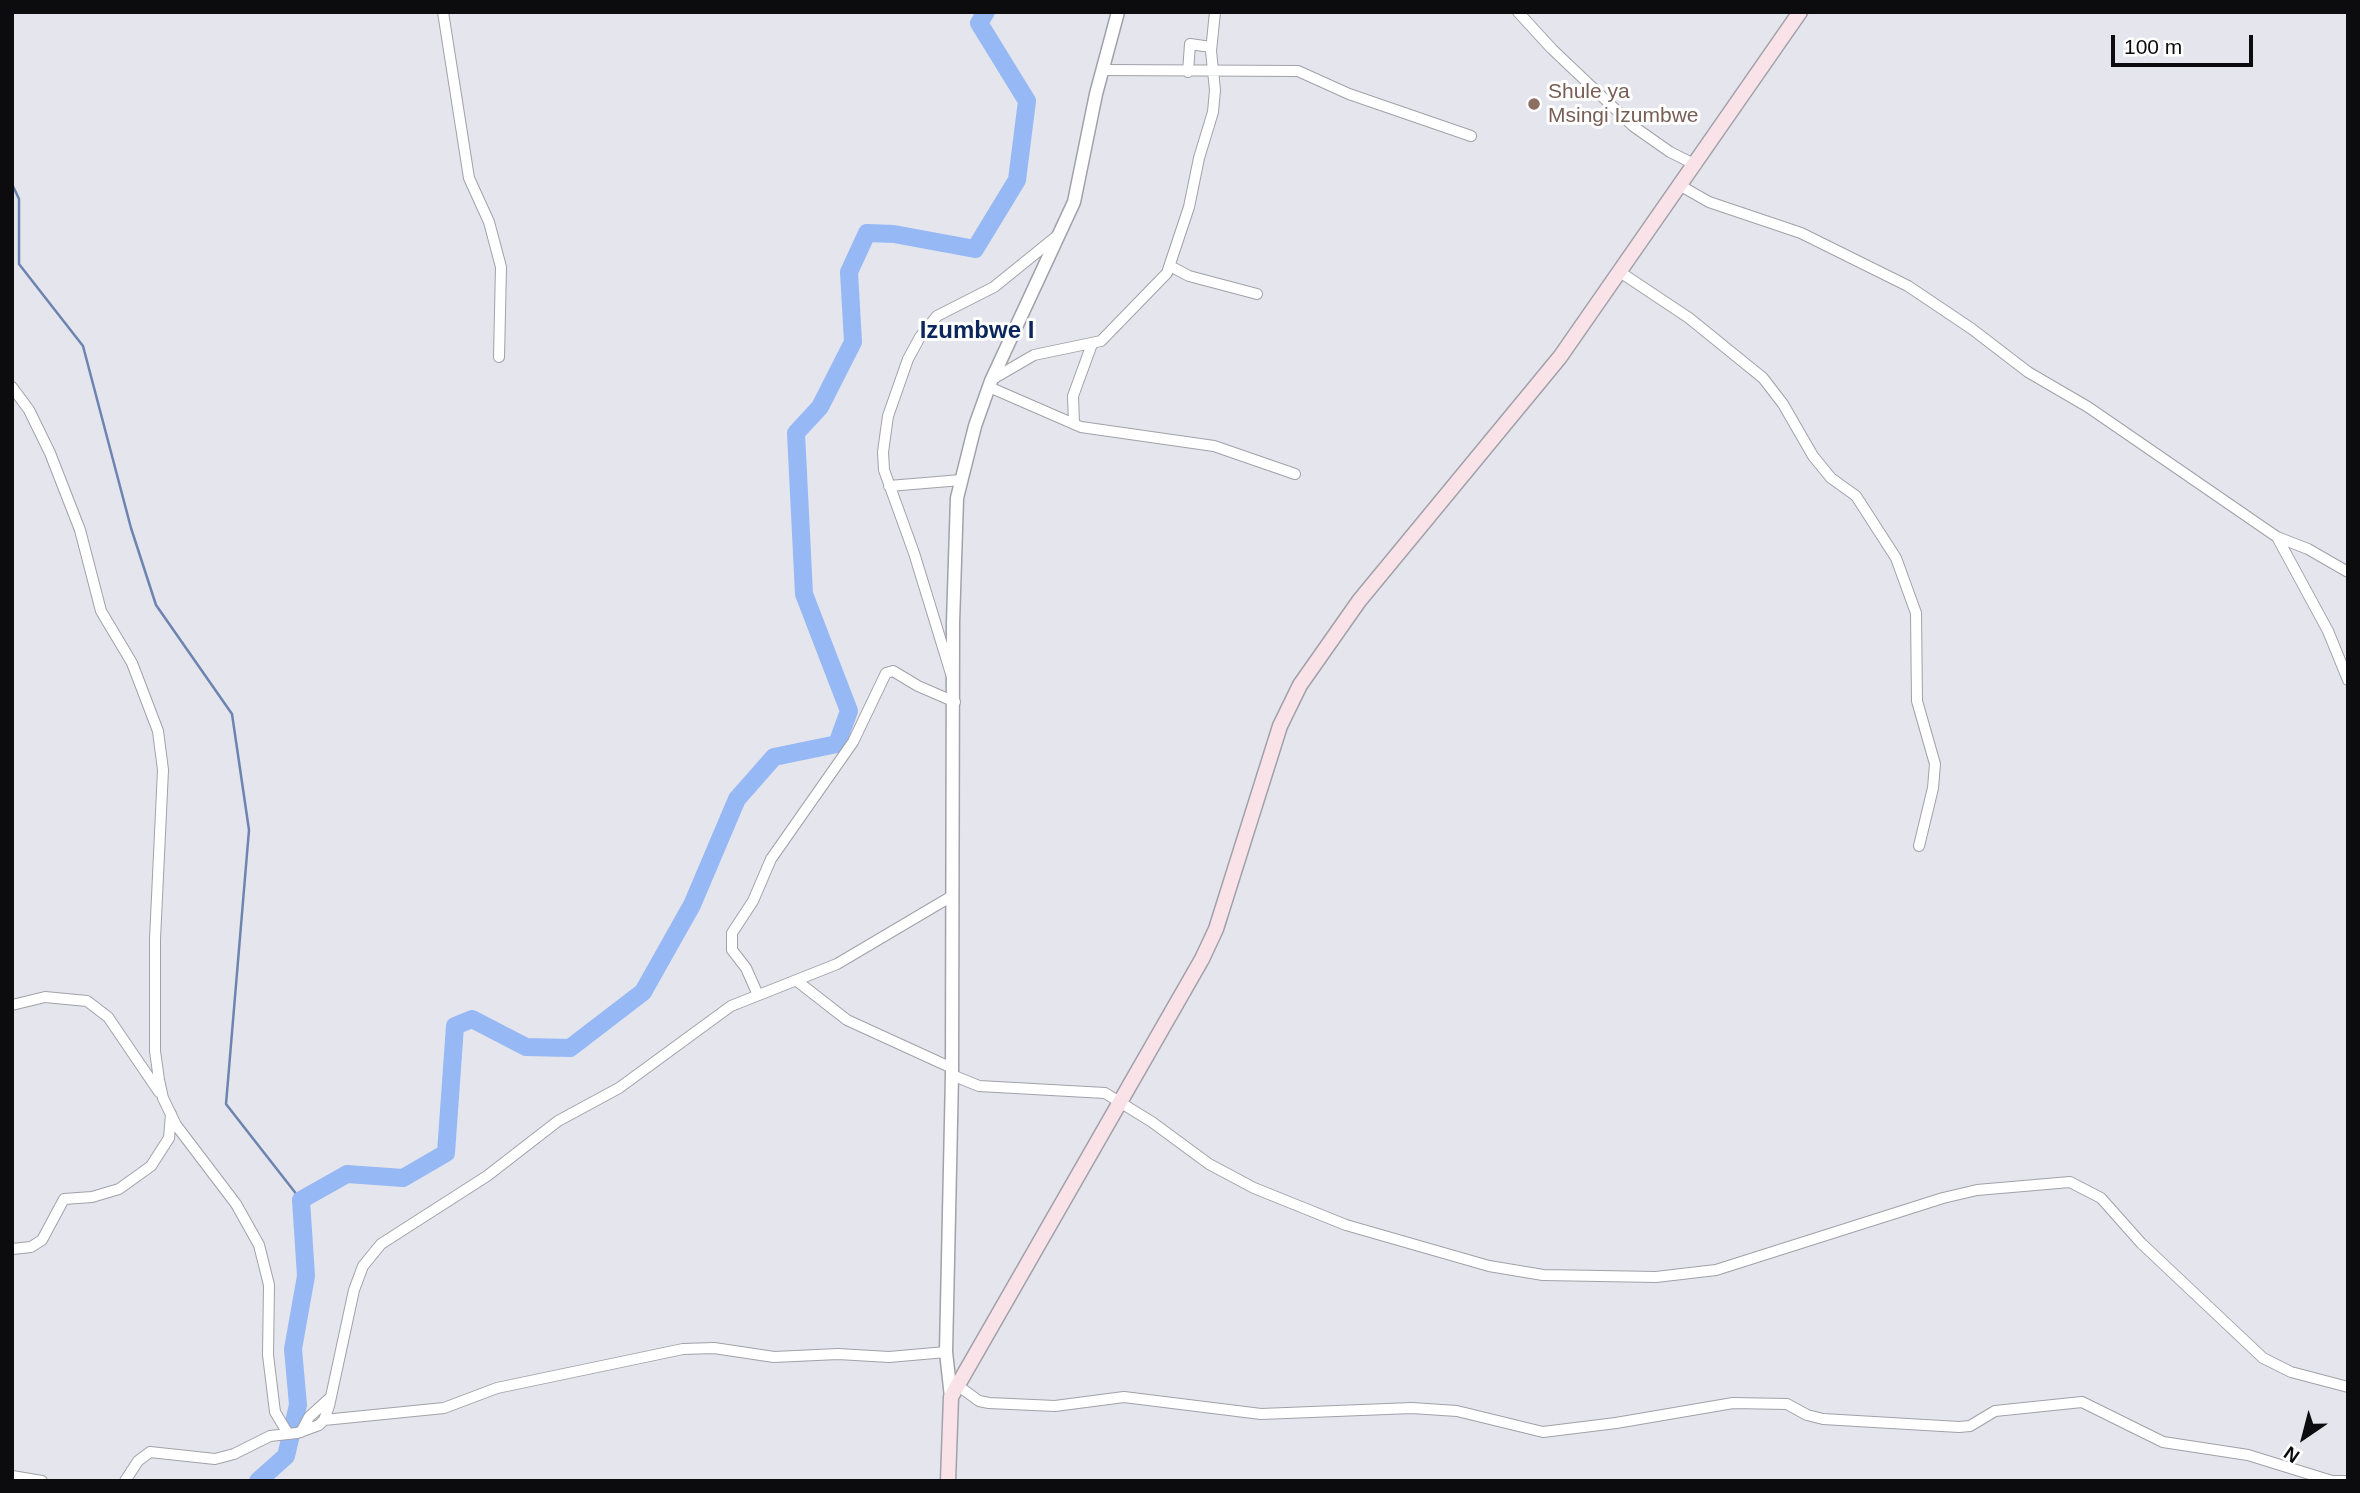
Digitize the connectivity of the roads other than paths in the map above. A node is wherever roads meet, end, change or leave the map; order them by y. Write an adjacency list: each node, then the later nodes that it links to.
1 (443, 12): 18 (street)
2 (1118, 12): 7 (street)
3 (1215, 12): 6 (street)
4 (1518, 12): 11 (street)
5 (1800, 12): 11 (main road)
6 (1211, 47): 8 (street); 9 (street)
7 (1102, 70): 8 (street); 13 (street)
8 (1188, 72): 9 (street)
9 (1212, 72): 10 (street); 14 (street)
10 (1471, 136)
11 (1696, 165): 12 (main road)
12 (1681, 187): 15 (main road); 25 (street)
13 (1062, 230): 19 (street); 24 (street)
14 (1170, 266): 16 (street); 17 (street)
15 (1620, 272): 30 (street); 37 (main road)
16 (1257, 294)
17 (1092, 344): 19 (street); 21 (street)
18 (499, 358)
19 (990, 384): 21 (street); 23 (street)
20 (12, 387): 36 (street)
21 (1074, 424): 22 (street)
22 (1295, 474)
23 (961, 480): 24 (street); 27 (street)
24 (889, 486): 27 (street)
25 (2277, 537): 26 (street); 28 (street)
26 (2348, 572)
27 (954, 680): 29 (street)
28 (2348, 680)
29 (955, 702): 31 (street); 33 (street)
30 (1919, 846)
31 (952, 896): 32 (street); 35 (street)
32 (797, 981): 33 (street); 35 (street)
33 (758, 995): 43 (street)
34 (12, 1006): 36 (street)
35 (952, 1071): 37 (street); 40 (street)
36 (163, 1098): 38 (street)
37 (1121, 1101): 41 (street); 42 (main road)
38 (170, 1113): 39 (street); 45 (street)
39 (12, 1249)
40 (946, 1352): 42 (street); 44 (street)
41 (2348, 1387)
42 (954, 1391): 49 (main road); 50 (street)
43 (331, 1397): 44 (street); 45 (street)
44 (324, 1420): 45 (street)
45 (295, 1432): 48 (street)
46 (12, 1476): 47 (street)
47 (43, 1481)
48 (125, 1481)
49 (948, 1481)
50 (2348, 1481)

